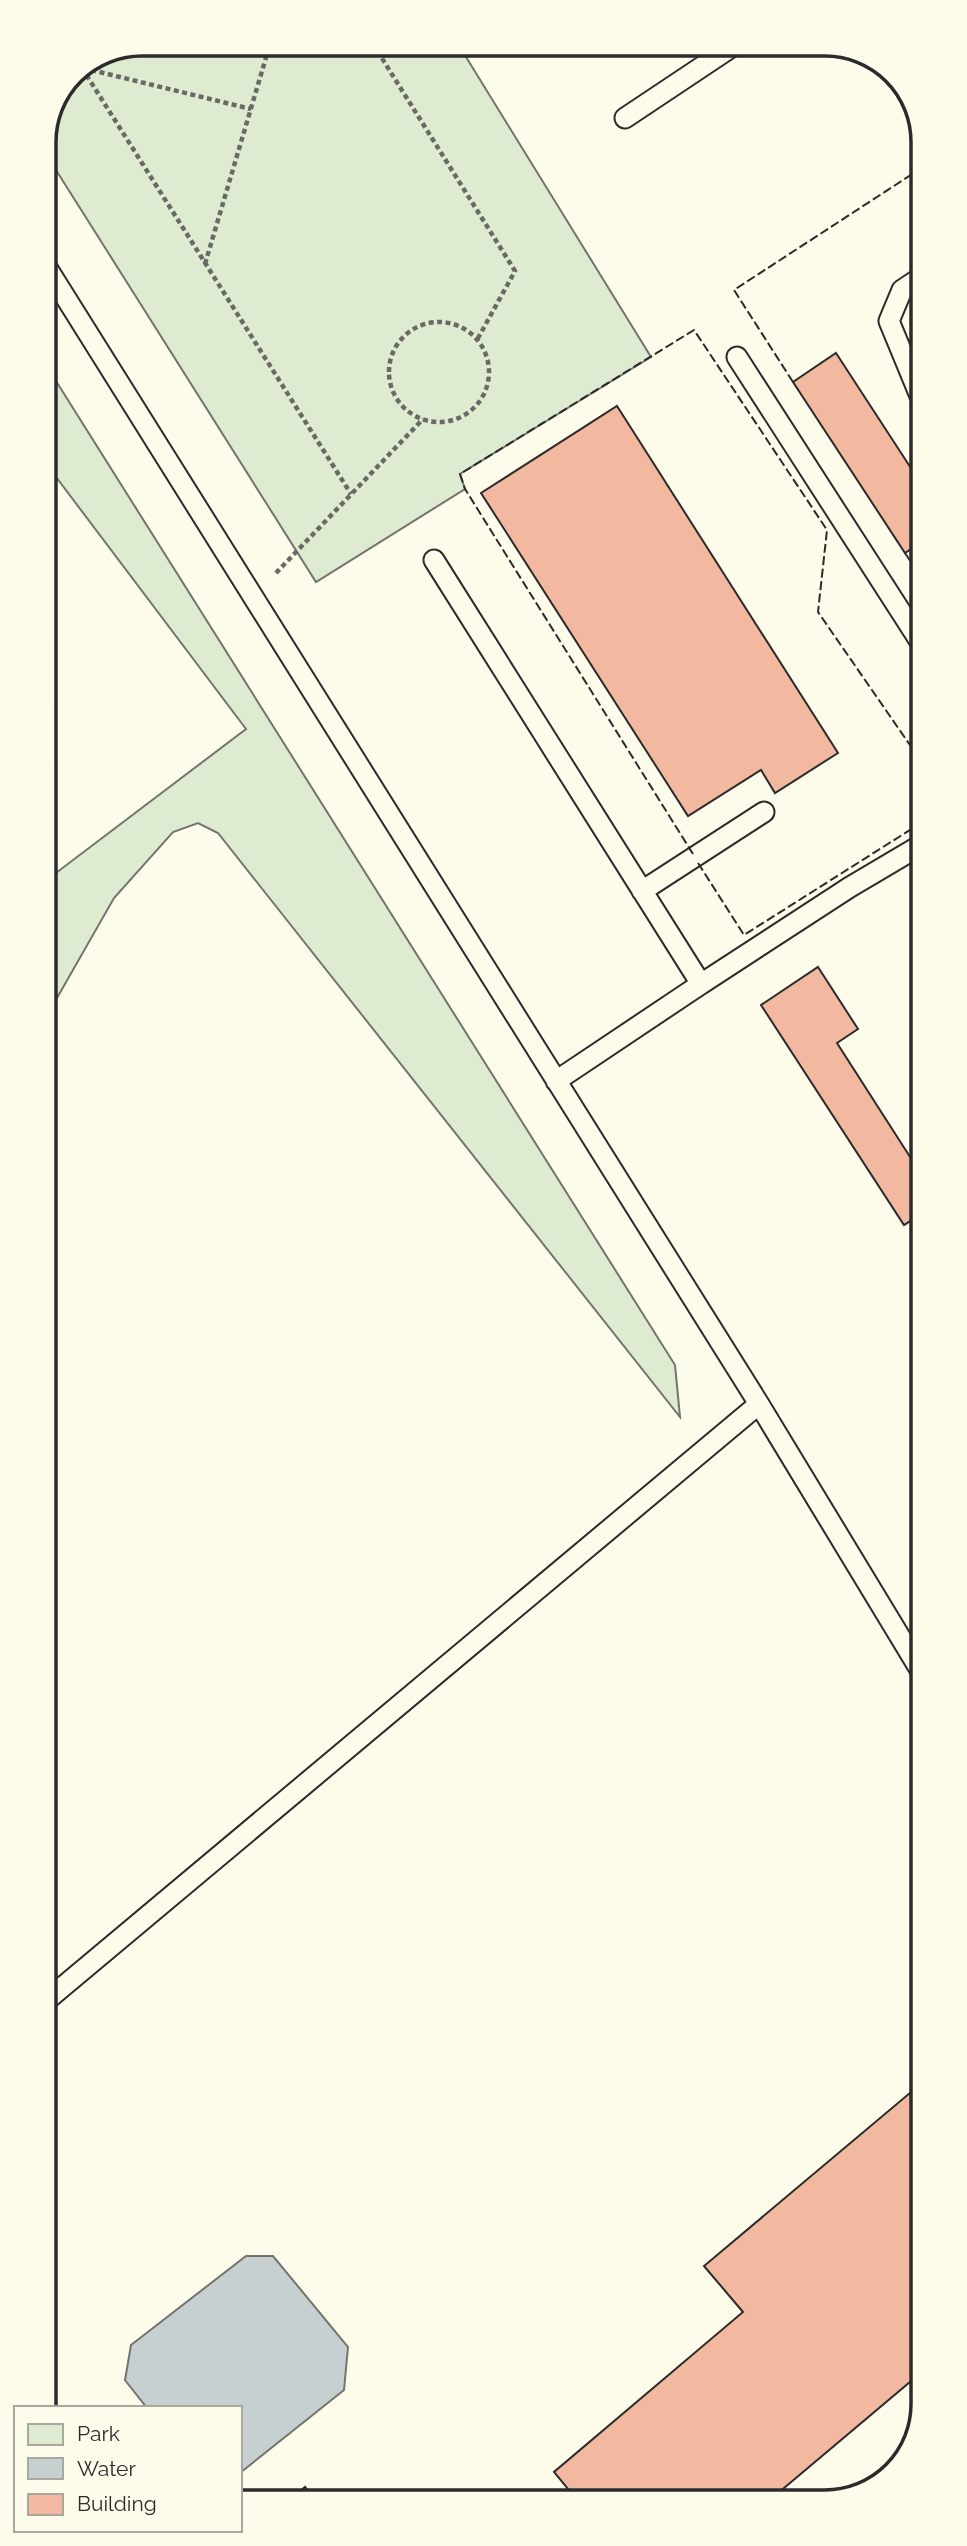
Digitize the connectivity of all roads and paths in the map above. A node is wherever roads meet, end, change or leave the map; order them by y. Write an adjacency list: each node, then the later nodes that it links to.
1 (266, 56): 6 (path)
2 (381, 56): 11 (path)
3 (718, 56): 7 (lane)
4 (93, 71): 6 (path)
5 (87, 76): 8 (path)
6 (251, 109): 8 (path)
7 (625, 118)
8 (205, 265): 15 (path)
9 (56, 282): 17 (lane)
10 (911, 284): 13 (lane)
11 (477, 340): 14 (path); 14 (path)
12 (737, 357): 18 (lane)
13 (911, 374)
14 (423, 419): 15 (path)
15 (351, 494): 17 (path)
16 (434, 560): 21 (lane)
17 (253, 596): 23 (lane)
18 (911, 627)
19 (765, 812): 21 (lane)
20 (911, 851): 22 (lane)
21 (642, 891): 22 (lane)
22 (701, 984): 23 (lane)
23 (556, 1081): 24 (lane)
24 (759, 1404): 25 (lane); 26 (lane)
25 (911, 1655)
26 (56, 1992)

